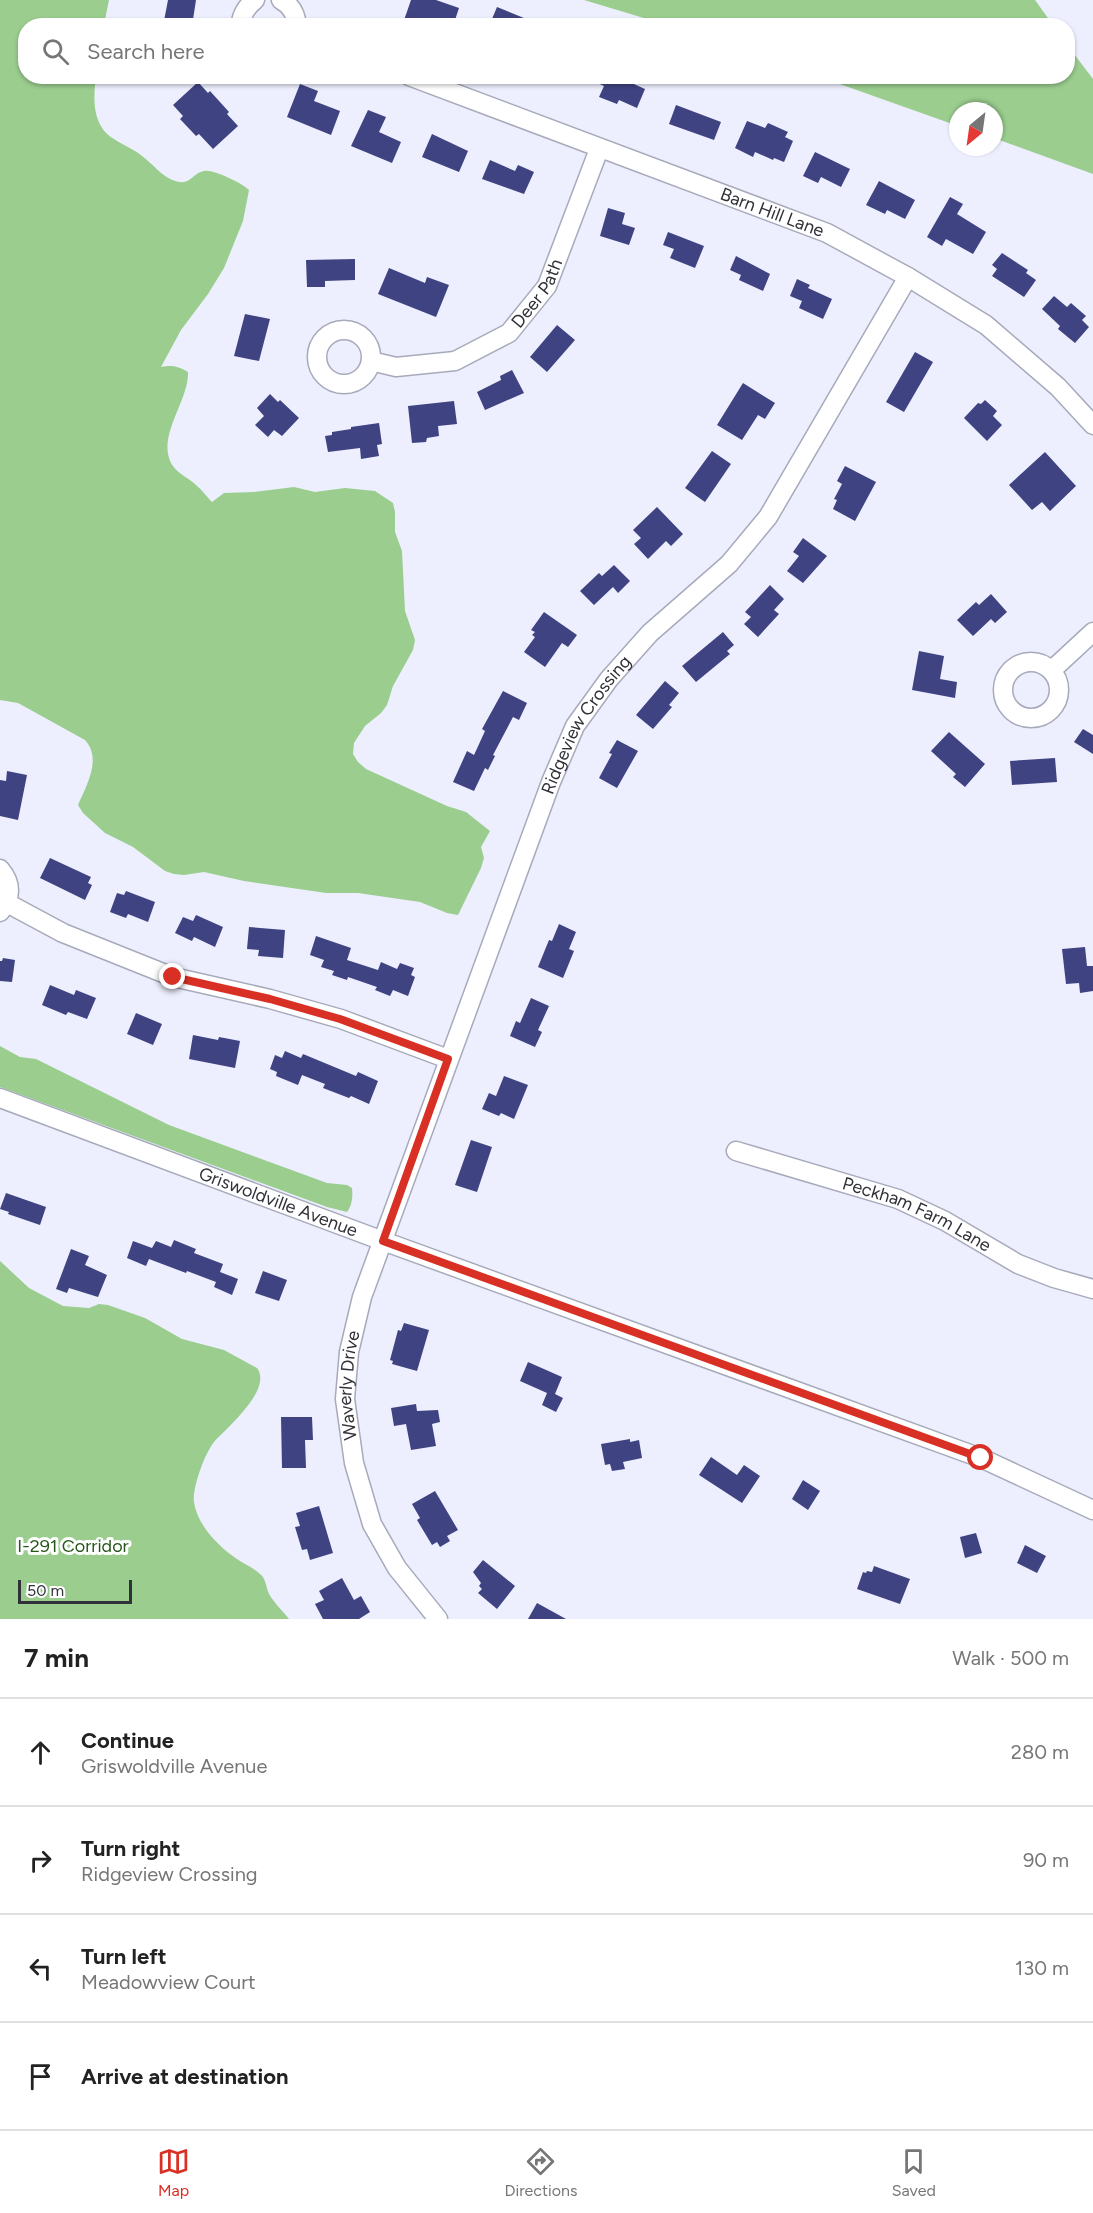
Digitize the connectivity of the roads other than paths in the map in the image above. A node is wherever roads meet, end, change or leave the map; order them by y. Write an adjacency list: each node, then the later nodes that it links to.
1 (255, 0): 3 (street)
2 (281, 0): 4 (street)
3 (242, 18)
4 (295, 18)
5 (430, 84): 6 (street, Barn Hill Lane)
6 (599, 149): 7 (street, Barn Hill Lane); 8 (street, Deer Path)
7 (908, 277): 9 (street, Barn Hill Lane); 14 (street, Ridgeview Crossing)
8 (371, 361)
9 (1093, 425)
10 (1093, 632): 11 (street)
11 (1052, 670)
12 (0, 869): 13 (street)
13 (4, 907): 14 (street)
14 (448, 1059): 17 (street, Ridgeview Crossing)
15 (0, 1098): 17 (street, Griswoldville Avenue)
16 (736, 1151): 18 (street, Peckham Farm Lane)
17 (383, 1241): 19 (street, Griswoldville Avenue); 20 (street, Waverly Drive)
18 (1093, 1289)
19 (1093, 1510)
20 (438, 1619)

